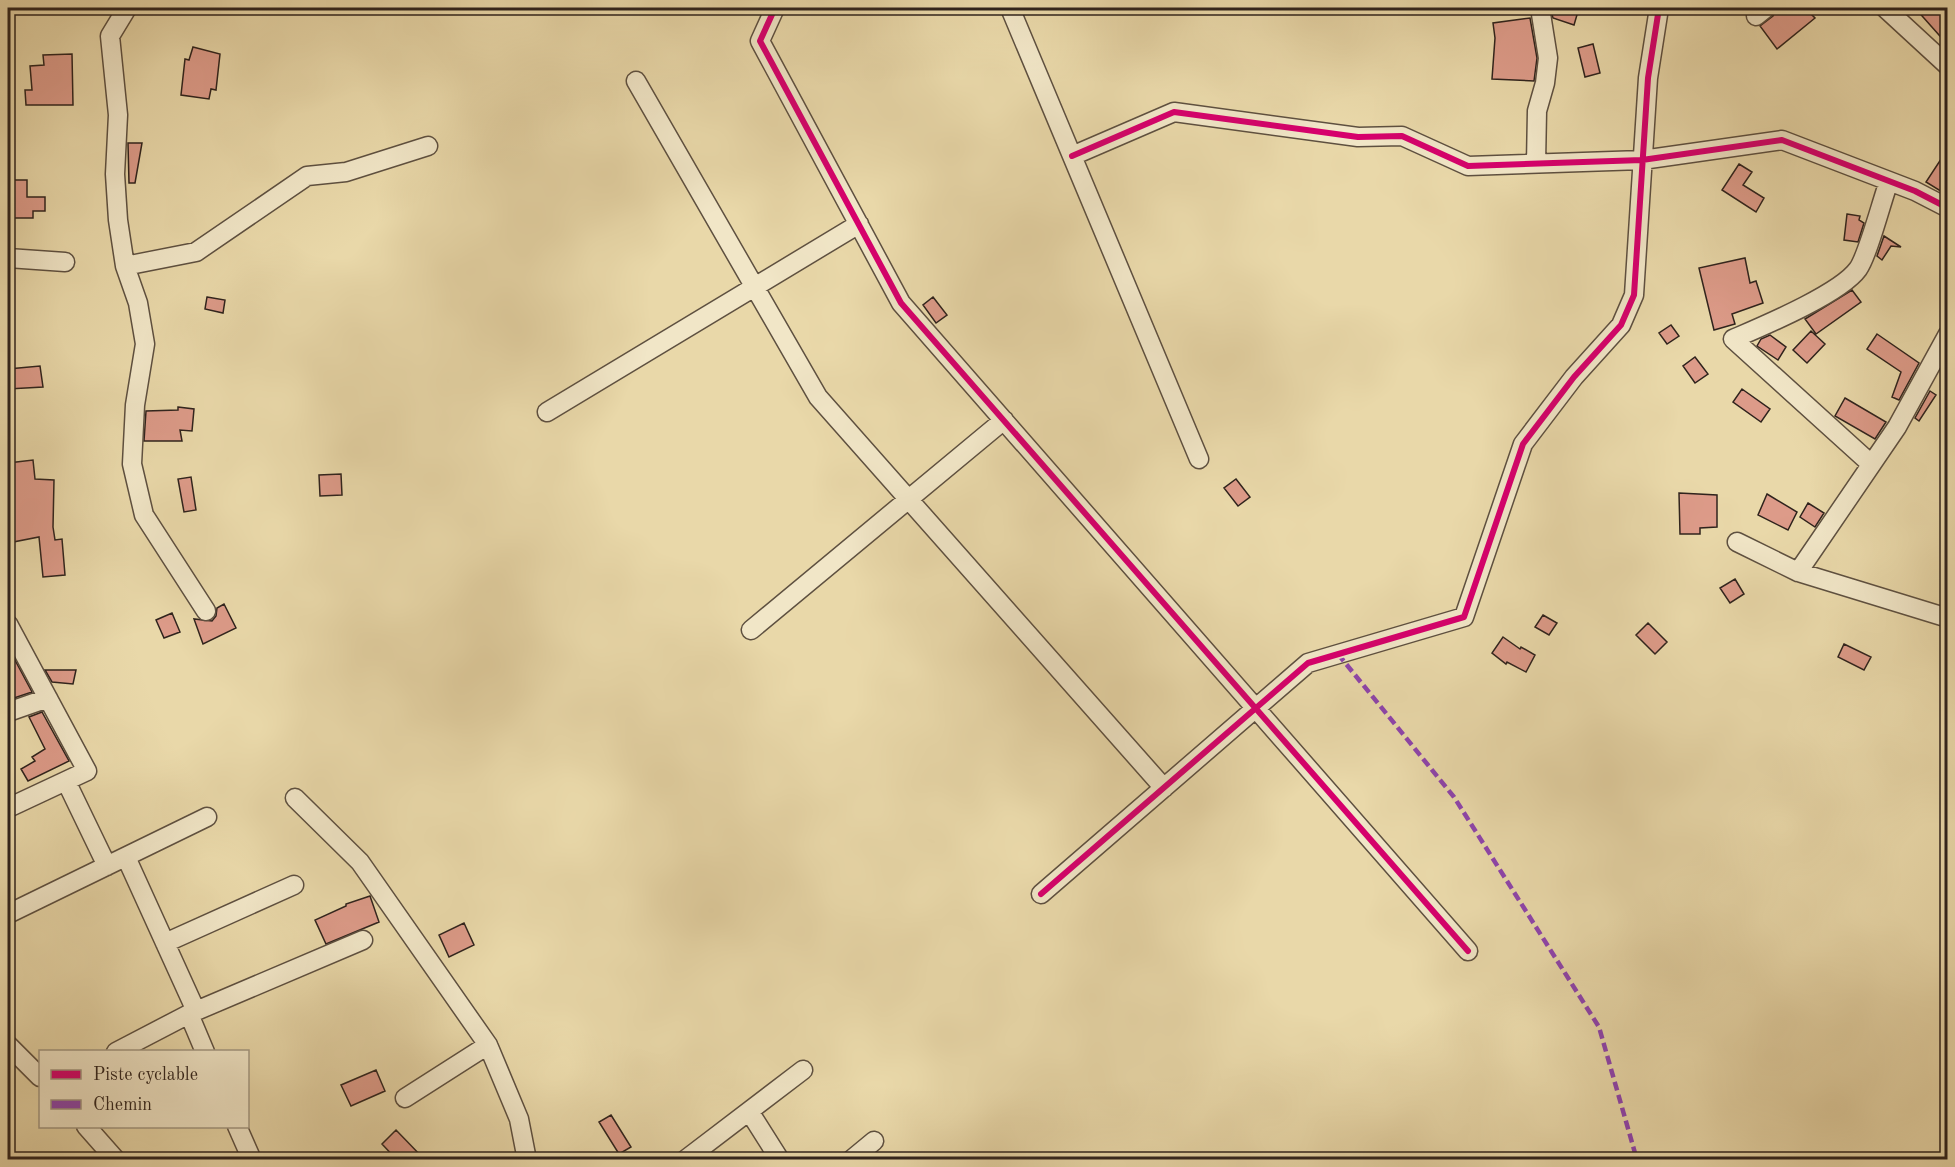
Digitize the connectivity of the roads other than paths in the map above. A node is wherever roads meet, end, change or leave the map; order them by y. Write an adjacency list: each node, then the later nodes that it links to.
1 (127, 8): 18 (street)
2 (775, 8): 15 (street)
3 (1010, 8): 10 (street)
4 (1659, 8): 11 (street)
5 (1885, 8): 7 (street)
6 (1541, 14): 12 (street)
7 (1947, 66)
8 (636, 81): 19 (street)
9 (428, 146): 18 (street)
10 (1072, 156): 12 (street); 23 (street)
11 (1641, 160): 12 (street); 13 (street); 33 (street)
12 (1536, 163)
13 (1889, 181): 14 (street); 24 (street)
14 (1947, 208)
15 (859, 224): 19 (street); 22 (street)
16 (8, 258): 17 (street)
17 (65, 262)
18 (125, 266): 28 (street)
19 (755, 287): 21 (street); 25 (street)
20 (1947, 334): 24 (street)
21 (547, 412)
22 (1004, 420): 25 (street); 33 (street)
23 (1198, 459)
24 (1871, 464): 27 (street)
25 (909, 499): 31 (street); 36 (street)
26 (1737, 542): 27 (street)
27 (1798, 572): 29 (street)
28 (206, 611)
29 (1947, 618)
30 (8, 624): 32 (street)
31 (751, 630)
32 (48, 698): 34 (street); 35 (street)
33 (1256, 708): 36 (street); 47 (street)
34 (8, 712)
35 (66, 781): 38 (street); 41 (street)
36 (1164, 788): 43 (street)
37 (296, 798): 50 (street)
38 (8, 808)
39 (207, 817): 40 (street)
40 (126, 857): 41 (street); 46 (street)
41 (107, 866): 44 (street)
42 (294, 885): 46 (street)
43 (1041, 894)
44 (8, 914)
45 (363, 940): 48 (street)
46 (165, 943): 48 (street)
47 (1468, 951)
48 (193, 1013): 51 (street); 52 (street)
49 (8, 1045): 54 (street)
50 (488, 1046): 55 (street); 62 (street)
51 (120, 1050)
52 (204, 1050)
53 (803, 1070): 56 (street)
54 (39, 1076)
55 (405, 1098)
56 (749, 1111): 63 (street); 64 (street)
57 (88, 1128): 60 (street)
58 (238, 1128): 61 (street)
59 (874, 1141): 65 (street)
60 (116, 1160)
61 (252, 1160)
62 (527, 1160)
63 (685, 1160)
64 (780, 1160)
65 (851, 1160)

